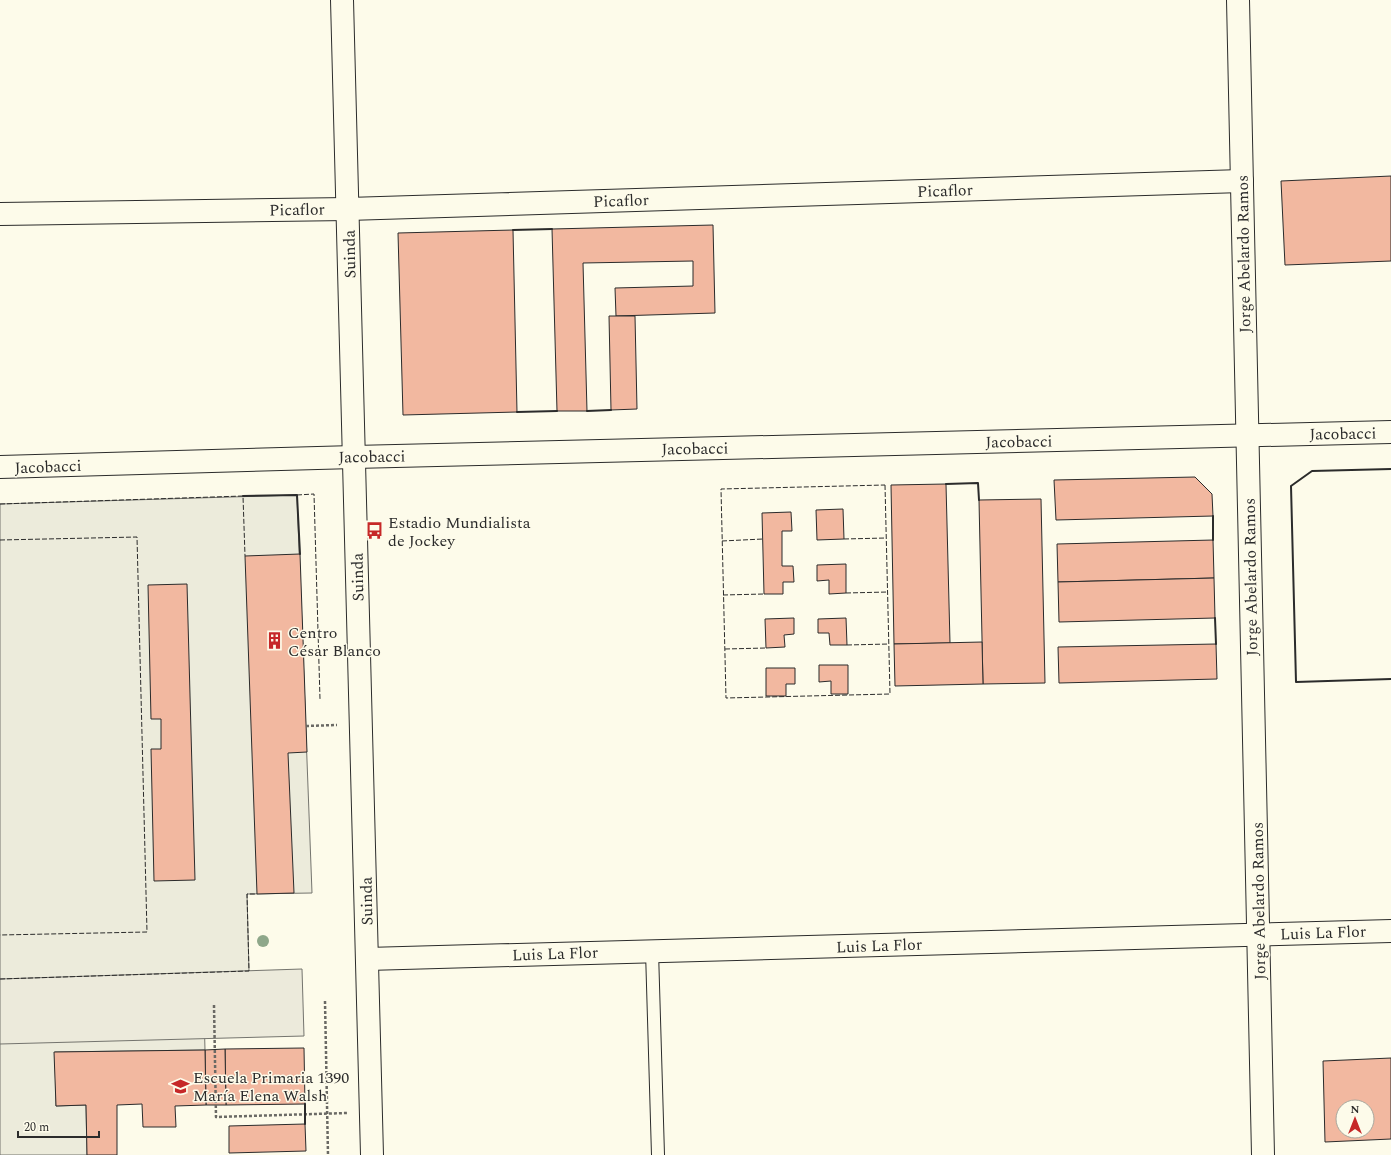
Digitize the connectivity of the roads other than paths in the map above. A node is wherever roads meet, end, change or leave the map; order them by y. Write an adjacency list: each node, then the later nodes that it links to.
1 (342, 0): 4 (street, Suinda)
2 (1238, 0): 3 (street, Jorge Abelardo Ramos)
3 (1242, 181): 4 (street, Picaflor); 7 (street, Jorge Abelardo Ramos)
4 (348, 209): 5 (street, Picaflor); 8 (street, Suinda)
5 (0, 214)
6 (1391, 432): 7 (street, Jacobacci)
7 (1247, 435): 8 (street, Jacobacci); 11 (street, Jorge Abelardo Ramos)
8 (354, 457): 9 (street, Jacobacci); 13 (street, Suinda)
9 (0, 467)
10 (1391, 931): 11 (street, Luis La Flor)
11 (1258, 934): 12 (street, Luis La Flor); 16 (street, Jorge Abelardo Ramos)
12 (652, 951): 13 (street, Luis La Flor); 15 (lane)
13 (367, 958): 14 (street, Suinda)
14 (372, 1155)
15 (658, 1155)
16 (1263, 1155)

